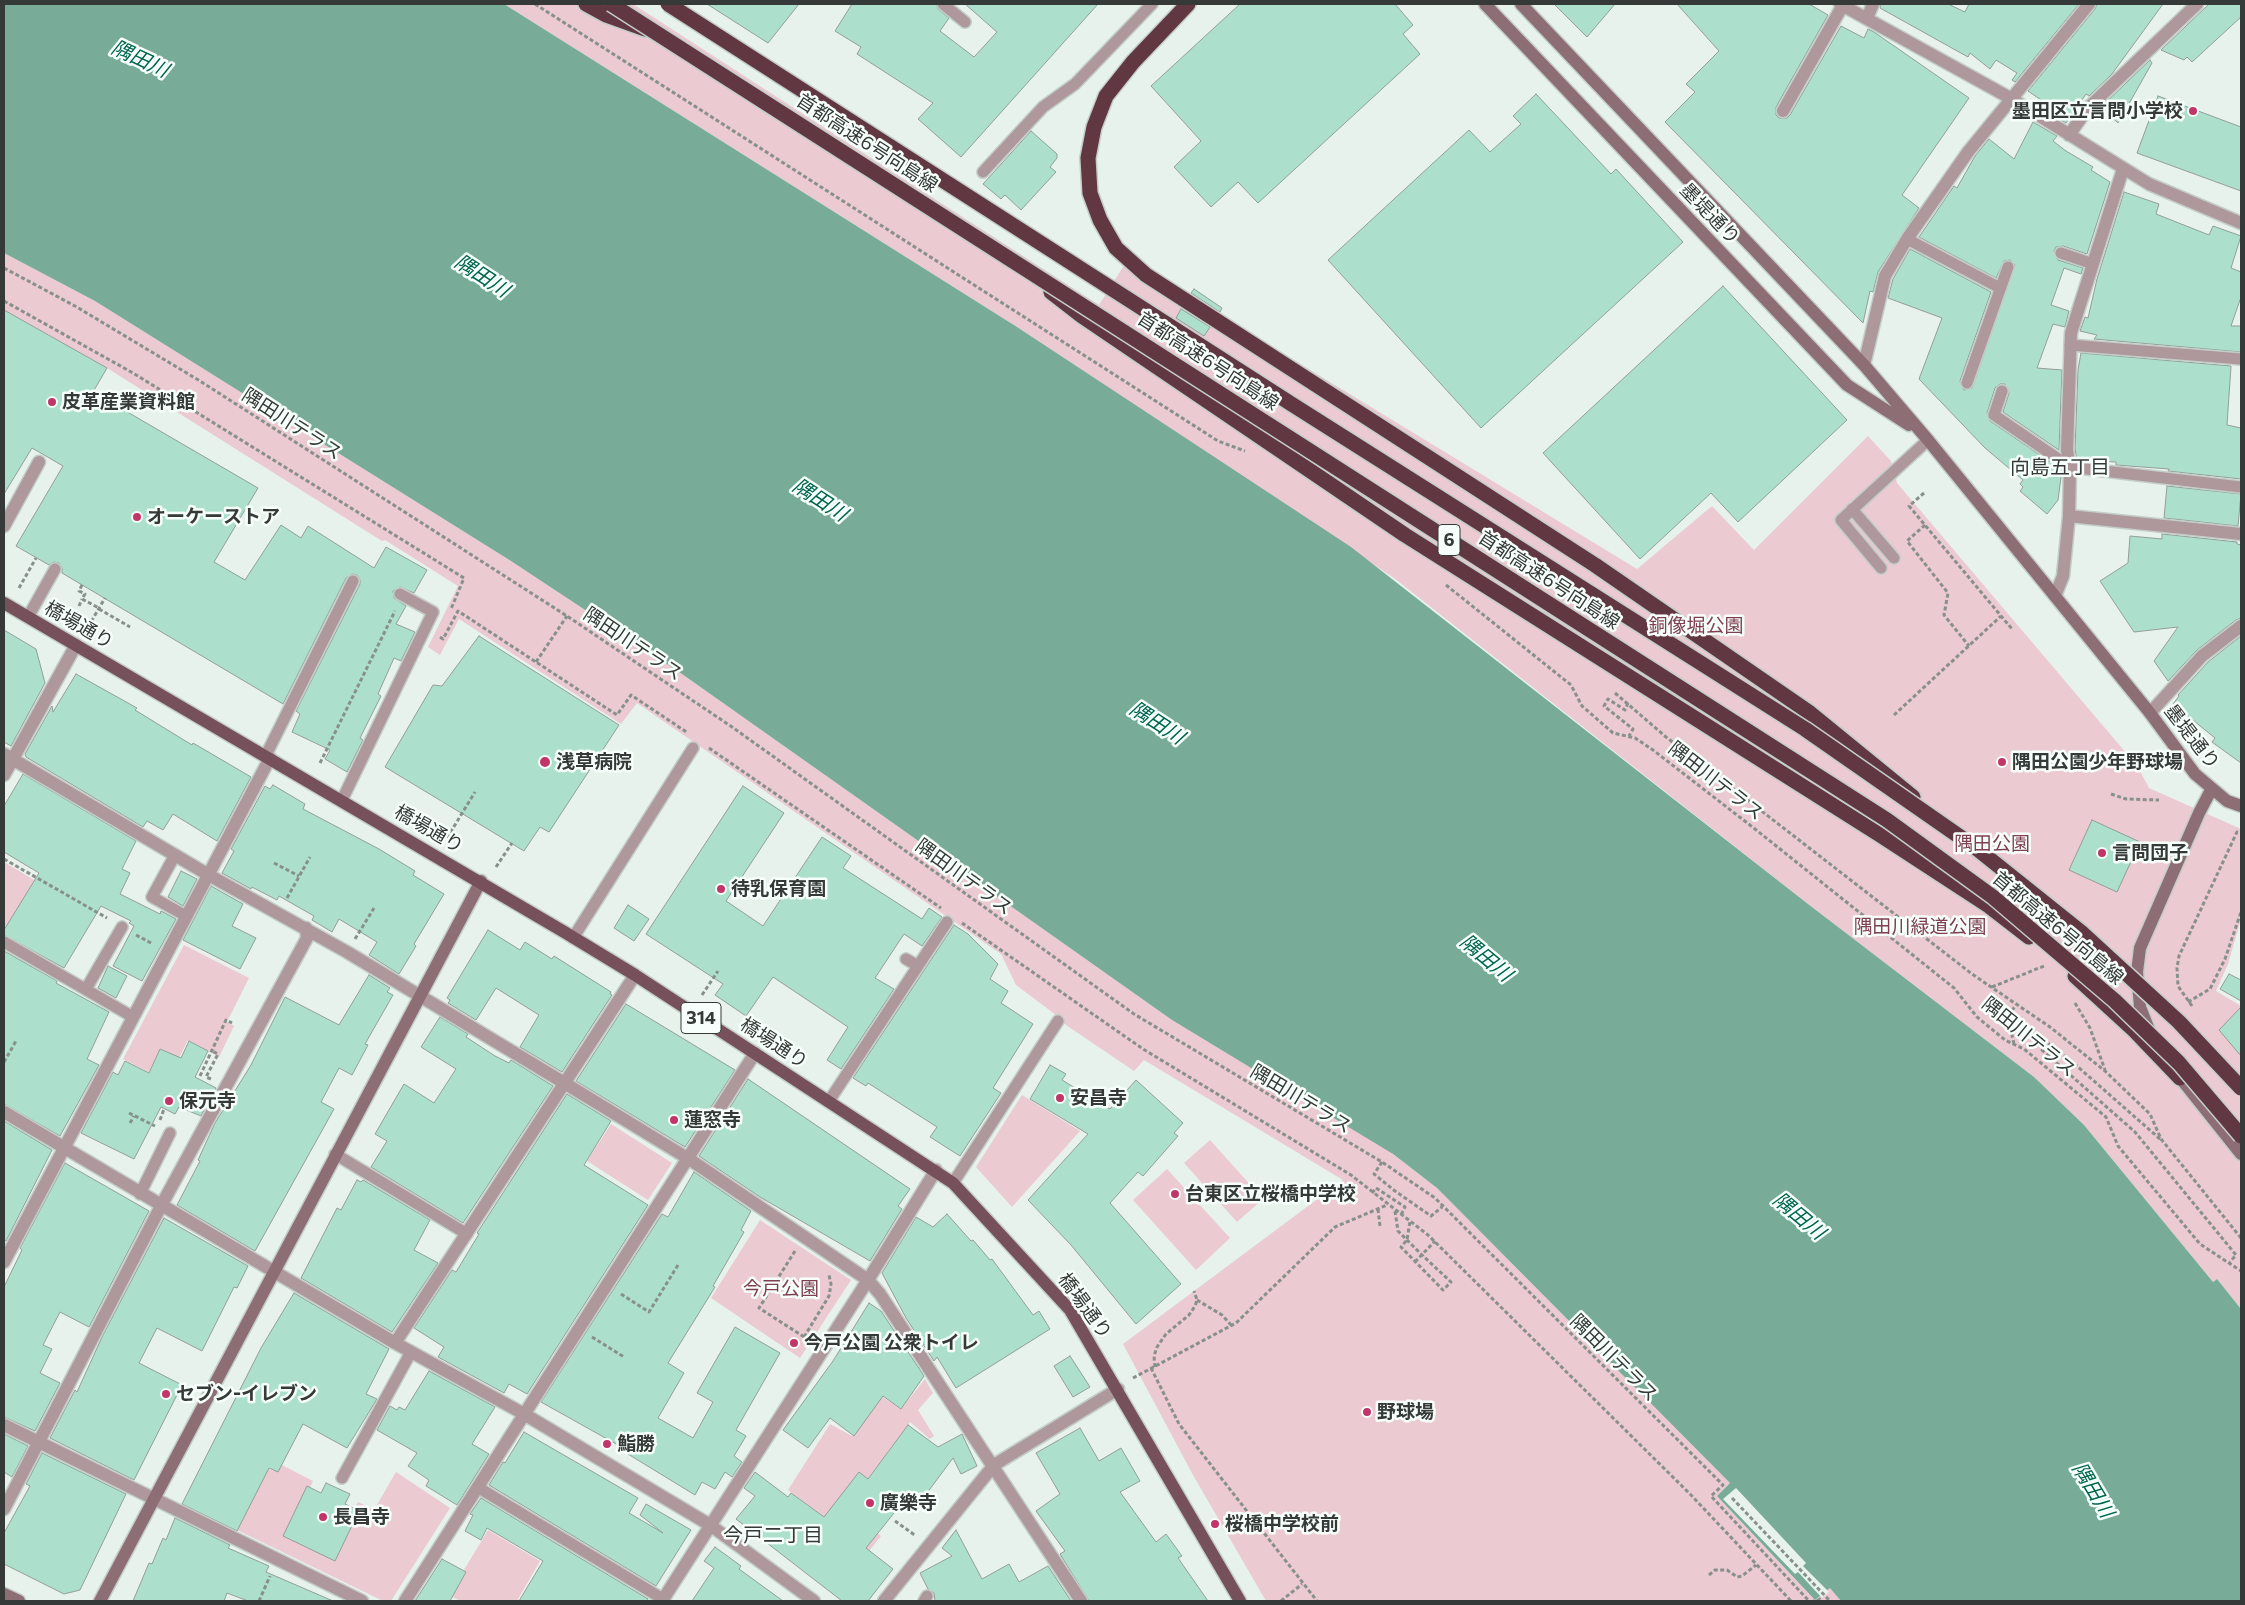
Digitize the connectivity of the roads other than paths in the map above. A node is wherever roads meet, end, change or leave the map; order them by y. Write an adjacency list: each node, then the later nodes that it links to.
1 (586, 4): 15 (highway, bridge)
2 (611, 4): 15 (highway, 首都高速6号向島線 / 6, bridge)
3 (668, 4): 59 (highway, 首都高速6号向島線 / 6, bridge)
4 (943, 4): 14 (lane)
5 (1152, 4): 20 (lane)
6 (1188, 4): 59 (highway, bridge)
7 (1485, 4): 33 (main road, 墨堤通り)
8 (1521, 4): 30 (main road, 墨堤通り)
9 (1842, 4): 13 (street); 17 (street)
10 (1873, 4): 13 (street)
11 (2089, 4): 16 (street)
12 (2197, 4): 18 (street)
13 (1867, 18): 16 (street)
14 (965, 22)
15 (659, 34): 23 (highway, 首都高速6号向島線 / 6, bridge)
16 (2012, 99): 18 (street); 22 (street)
17 (1783, 111)
18 (2069, 135): 19 (street)
19 (2123, 169): 21 (street); 25 (street)
20 (982, 172)
21 (2241, 223)
22 (1907, 239): 27 (lane); 30 (street)
23 (986, 242): 77 (highway, bridge); 83 (highway, 首都高速6号向島線 / 6, bridge)
24 (2061, 252): 25 (lane)
25 (2093, 264): 28 (street)
26 (2008, 267): 27 (lane)
27 (2000, 288): 31 (lane)
28 (2070, 345): 29 (lane); 35 (street)
29 (2241, 358)
30 (1864, 365): 33 (main road, 墨堤通り)
31 (1967, 383)
32 (2002, 391): 35 (lane)
33 (1925, 437): 37 (lane); 45 (main road, 墨堤通り)
34 (39, 462): 39 (street)
35 (2070, 467): 36 (lane); 38 (street)
36 (2241, 487)
37 (1852, 508): 41 (lane); 42 (lane)
38 (2070, 516): 40 (street); 45 (street)
39 (4, 526)
40 (2241, 534)
41 (1894, 558)
42 (1881, 568)
43 (55, 569): 48 (lane)
44 (354, 581): 54 (lane)
45 (2055, 596): 51 (main road, 墨堤通り)
46 (399, 599): 57 (lane)
47 (4, 603): 48 (main road, 橋場通り / 314)
48 (28, 617): 50 (main road, 橋場通り / 314)
49 (2241, 626): 51 (street)
50 (76, 645): 53 (street); 54 (main road, 橋場通り / 314)
51 (2150, 713): 56 (main road, 墨堤通り)
52 (699, 746): 67 (lane)
53 (9, 756): 55 (street); 60 (street)
54 (268, 757): 57 (main road, 橋場通り / 314); 61 (street)
55 (4, 775)
56 (2212, 790): 58 (main road); 77 (main road, 墨堤通り)
57 (342, 800): 62 (main road, 橋場通り / 314)
58 (2241, 806)
59 (1976, 848): 79 (highway, 首都高速6号向島線 / 6, bridge)
60 (175, 855): 61 (street); 63 (lane)
61 (207, 874): 63 (street); 66 (street)
62 (481, 882): 67 (main road, 橋場通り / 314); 73 (main road)
63 (186, 916): 74 (street)
64 (947, 922): 70 (lane)
65 (122, 927): 72 (lane)
66 (306, 928): 73 (street); 91 (street)
67 (573, 938): 71 (main road, 橋場通り / 314)
68 (4, 942): 72 (lane)
69 (906, 959): 70 (lane)
70 (918, 966): 80 (lane)
71 (635, 975): 76 (main road, 橋場通り / 314); 78 (street)
72 (86, 989): 74 (lane)
73 (419, 995): 78 (street); 85 (main road)
74 (133, 1017): 84 (street)
75 (1058, 1021): 89 (lane)
76 (755, 1053): 80 (main road, 橋場通り / 314); 87 (street)
77 (2180, 1078): 86 (main road, 墨堤通り)
78 (566, 1084): 87 (street); 92 (street)
79 (2241, 1088)
80 (829, 1101): 88 (main road, 橋場通り / 314)
81 (4, 1112): 84 (street)
82 (170, 1133): 90 (lane)
83 (2241, 1136)
84 (63, 1148): 90 (street); 93 (street)
85 (335, 1154): 92 (lane); 94 (main road)
86 (2241, 1154)
87 (689, 1159): 95 (street); 99 (street)
88 (936, 1170): 89 (main road, 橋場通り / 314); 95 (street)
89 (953, 1183): 98 (main road, 橋場通り / 314)
90 (140, 1194): 91 (street)
91 (161, 1206): 94 (street); 101 (street)
92 (466, 1234): 96 (street)
93 (4, 1262)
94 (275, 1271): 96 (street); 105 (main road)
95 (868, 1280): 102 (street); 107 (street)
96 (395, 1343): 97 (street)
97 (411, 1352): 99 (street); 103 (lane)
98 (1118, 1390): 102 (street); 117 (main road, 橋場通り / 314)
99 (524, 1414): 104 (street); 107 (street)
100 (4, 1425): 101 (street)
101 (38, 1442): 105 (street); 106 (street)
102 (994, 1465): 115 (street); 116 (street)
103 (342, 1478)
104 (479, 1488): 109 (lane); 113 (street)
105 (155, 1500): 111 (main road); 112 (street)
106 (4, 1510)
107 (710, 1525): 109 (street); 114 (street)
108 (4, 1594): 110 (main road)
109 (663, 1600)
110 (19, 1601)
111 (100, 1601)
112 (362, 1601)
113 (405, 1601)
114 (814, 1601)
115 (884, 1601)
116 (1081, 1601)
117 (1240, 1601)

